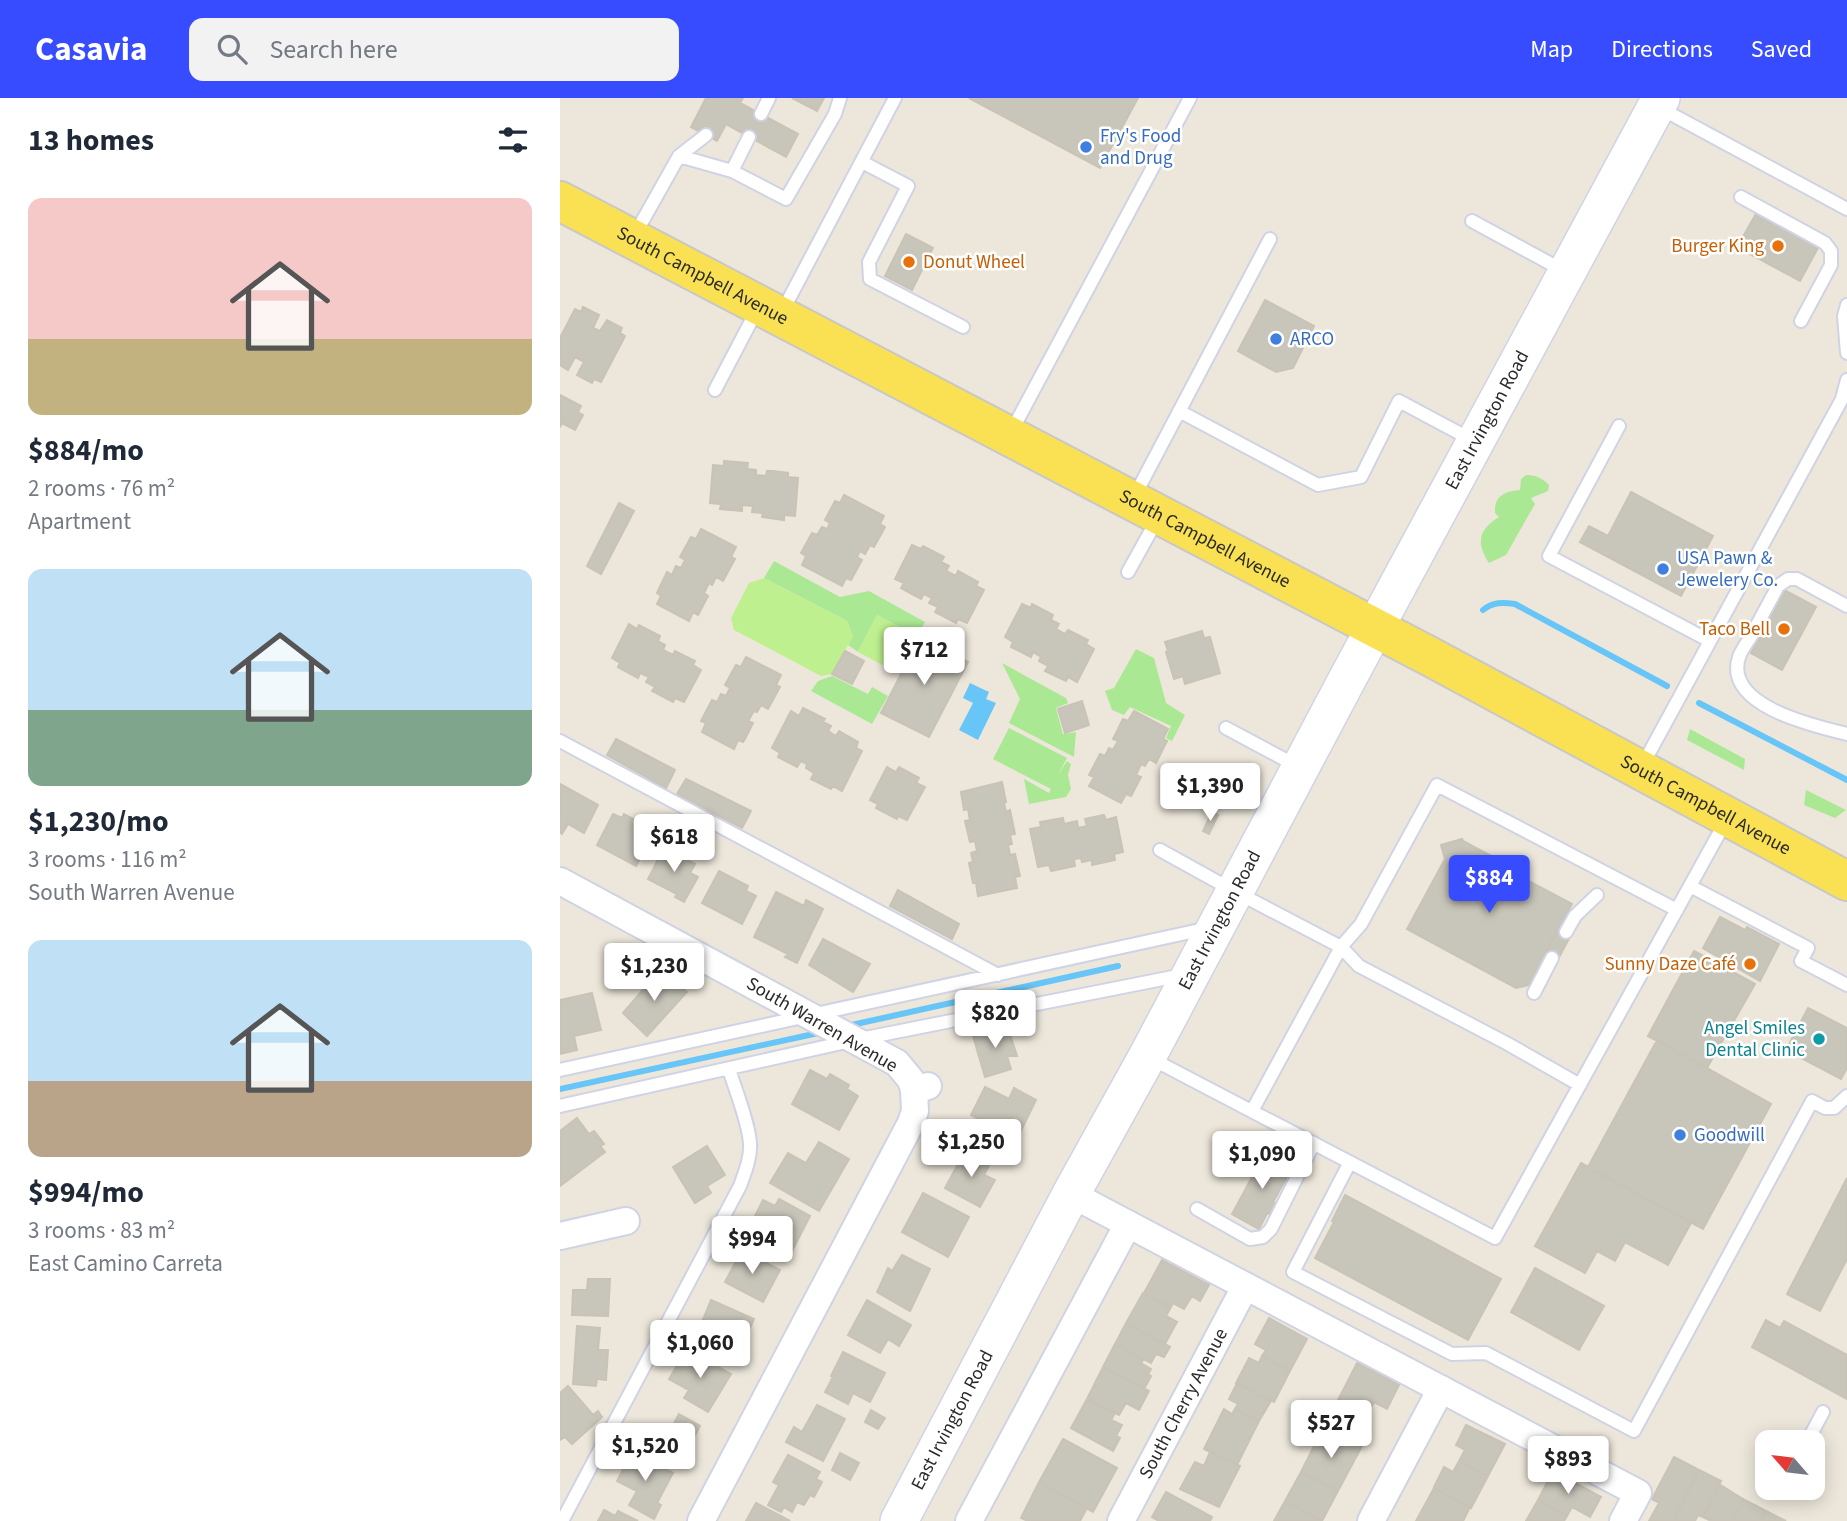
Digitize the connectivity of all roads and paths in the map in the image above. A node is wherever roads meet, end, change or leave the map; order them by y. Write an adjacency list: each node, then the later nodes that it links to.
1 (769, 98): 6 (lane)
2 (840, 98): 11 (lane)
3 (895, 98): 10 (lane)
4 (1190, 98): 28 (lane)
5 (1658, 102): 14 (lane); 18 (main road, East Irvington Road)
6 (761, 114)
7 (706, 135): 9 (lane)
8 (749, 137): 11 (lane)
9 (679, 156): 11 (lane); 16 (lane)
10 (862, 162): 20 (lane); 22 (lane)
11 (732, 171)
12 (1741, 197): 21 (lane)
13 (560, 201): 16 (main road, South Campbell Avenue)
14 (1847, 209)
15 (1472, 221): 18 (lane)
16 (633, 239): 20 (main road, South Campbell Avenue)
17 (1270, 239): 26 (lane)
18 (1567, 273): 29 (main road, East Irvington Road)
19 (1847, 305): 23 (lane)
20 (770, 310): 25 (lane); 28 (main road, South Campbell Avenue)
21 (1801, 321)
22 (963, 327)
23 (1847, 353)
24 (1847, 380): 34 (lane)
25 (715, 390)
26 (1179, 411): 29 (lane); 30 (lane)
27 (1619, 426): 34 (lane)
28 (1009, 436): 30 (main road, South Campbell Avenue)
29 (1476, 442): 33 (main road, East Irvington Road)
30 (1146, 508): 31 (lane); 33 (main road, South Campbell Avenue)
31 (1128, 572)
32 (1847, 606): 36 (lane)
33 (1376, 628): 38 (main road, East Irvington Road); 39 (main road, South Campbell Avenue)
34 (1710, 641): 39 (lane)
35 (1226, 728): 38 (lane)
36 (1847, 734)
37 (560, 741): 53 (lane)
38 (1301, 769): 45 (main road, East Irvington Road)
39 (1640, 770): 40 (main road, South Campbell Avenue)
40 (1728, 817): 42 (main road, South Campbell Avenue); 43 (lane)
41 (1160, 850): 45 (lane)
42 (1847, 881)
43 (1690, 886): 47 (lane); 54 (lane)
44 (563, 890): 56 (street, South Warren Avenue)
45 (1234, 891): 48 (main road, East Irvington Road); 50 (lane)
46 (1597, 895): 49 (lane)
47 (1677, 910): 50 (lane); 61 (lane)
48 (1216, 927): 52 (main road, East Irvington Road); 53 (lane)
49 (1566, 932)
50 (1341, 947): 61 (lane); 64 (lane)
51 (1552, 958): 55 (lane)
52 (1190, 973): 57 (lane); 58 (main road, East Irvington Road)
53 (998, 975): 56 (lane)
54 (1847, 985)
55 (1534, 993)
56 (811, 1016): 57 (street, South Warren Avenue); 60 (lane)
57 (855, 1040): 59 (lane); 78 (street, South Warren Avenue)
58 (1147, 1057): 64 (lane); 67 (main road, East Irvington Road)
59 (729, 1069): 63 (lane); 76 (lane)
60 (560, 1070)
61 (1580, 1085): 66 (lane)
62 (1847, 1096): 66 (lane)
63 (560, 1106)
64 (1252, 1111): 65 (lane)
65 (1314, 1143): 66 (lane); 68 (lane)
66 (1349, 1162)
67 (1071, 1194): 70 (street); 79 (main road, East Irvington Road)
68 (1197, 1209)
69 (625, 1221): 71 (street)
70 (1128, 1224): 72 (street); 80 (street)
71 (560, 1236)
72 (1245, 1287): 73 (street); 81 (street, South Cherry Avenue)
73 (1441, 1389): 82 (street); 83 (street)
74 (1823, 1412): 75 (lane)
75 (1813, 1430)
76 (566, 1500): 77 (lane)
77 (562, 1521)
78 (701, 1521)
79 (899, 1521)
80 (970, 1521)
81 (1121, 1521)
82 (1371, 1521)
83 (1623, 1521)

